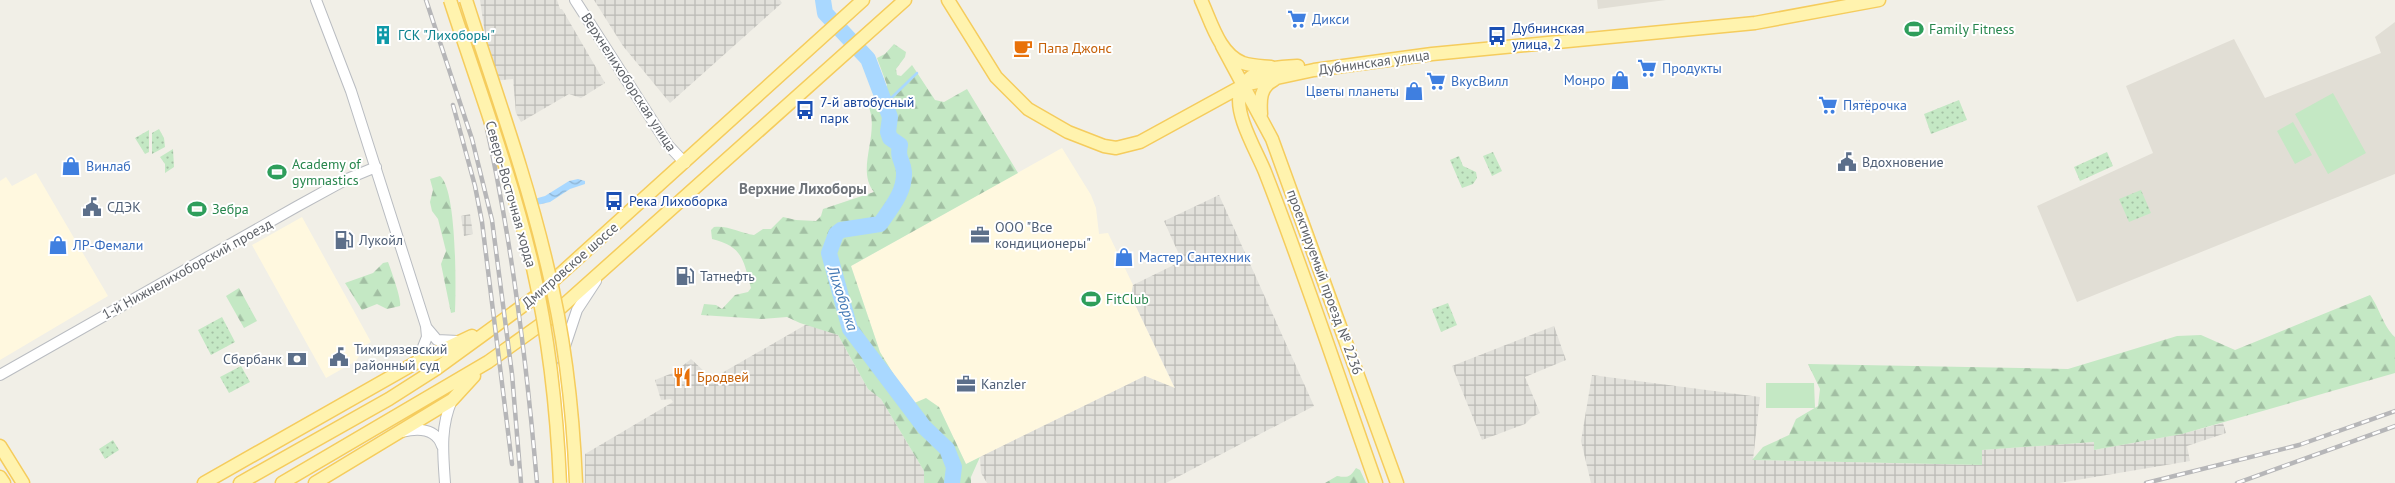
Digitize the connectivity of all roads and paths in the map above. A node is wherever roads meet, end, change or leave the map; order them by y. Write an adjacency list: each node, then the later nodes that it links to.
1 (316, 0): 17 (street)
2 (450, 0): 37 (main road, Северо-Восточная хорда, bridge)
3 (466, 0): 39 (main road, Северо-Восточная хорда, bridge)
4 (575, 0): 16 (street, Верхнелихоборская улица)
5 (863, 0): 16 (main road, Дмитровское шоссе)
6 (905, 0): 18 (main road, Дмитровское шоссе)
7 (948, 0): 13 (main road)
8 (1201, 0): 10 (main road, проектируемый проезд № 2236)
9 (1879, 0): 11 (main road, Дубнинская улица)
10 (1222, 46): 11 (main road); 12 (main road, проектируемый проезд № 2236)
11 (1278, 72): 12 (main road); 15 (main road)
12 (1244, 85): 13 (main road); 14 (main road, проектируемый проезд № 2236); 15 (main road, проектируемый проезд № 2236)
13 (1218, 101): 14 (main road)
14 (1243, 119): 40 (main road, проектируемый проезд № 2236)
15 (1262, 119): 41 (main road, проектируемый проезд № 2236)
16 (685, 163): 19 (main road, Дмитровское шоссе)
17 (376, 167): 20 (street); 24 (street, 1-й Нижнелихоборский проезд)
18 (604, 270): 23 (main road, Дмитровское шоссе); 38 (street)
19 (504, 321): 21 (main road); 33 (main road, Дмитровское шоссе)
20 (426, 326): 21 (street); 22 (street)
21 (462, 341): 22 (main road)
22 (417, 362): 32 (main road)
23 (488, 362): 25 (main road); 34 (main road, Дмитровское шоссе)
24 (0, 375)
25 (452, 400): 26 (main road); 28 (street)
26 (398, 433): 28 (street); 35 (main road)
27 (0, 446): 31 (main road)
28 (443, 450): 36 (street)
29 (0, 477): 30 (main road)
30 (4, 483)
31 (23, 483)
32 (204, 483)
33 (240, 483)
34 (282, 483)
35 (315, 483)
36 (445, 483)
37 (560, 483)
38 (570, 483)
39 (576, 483)
40 (1376, 483)
41 (1397, 483)

